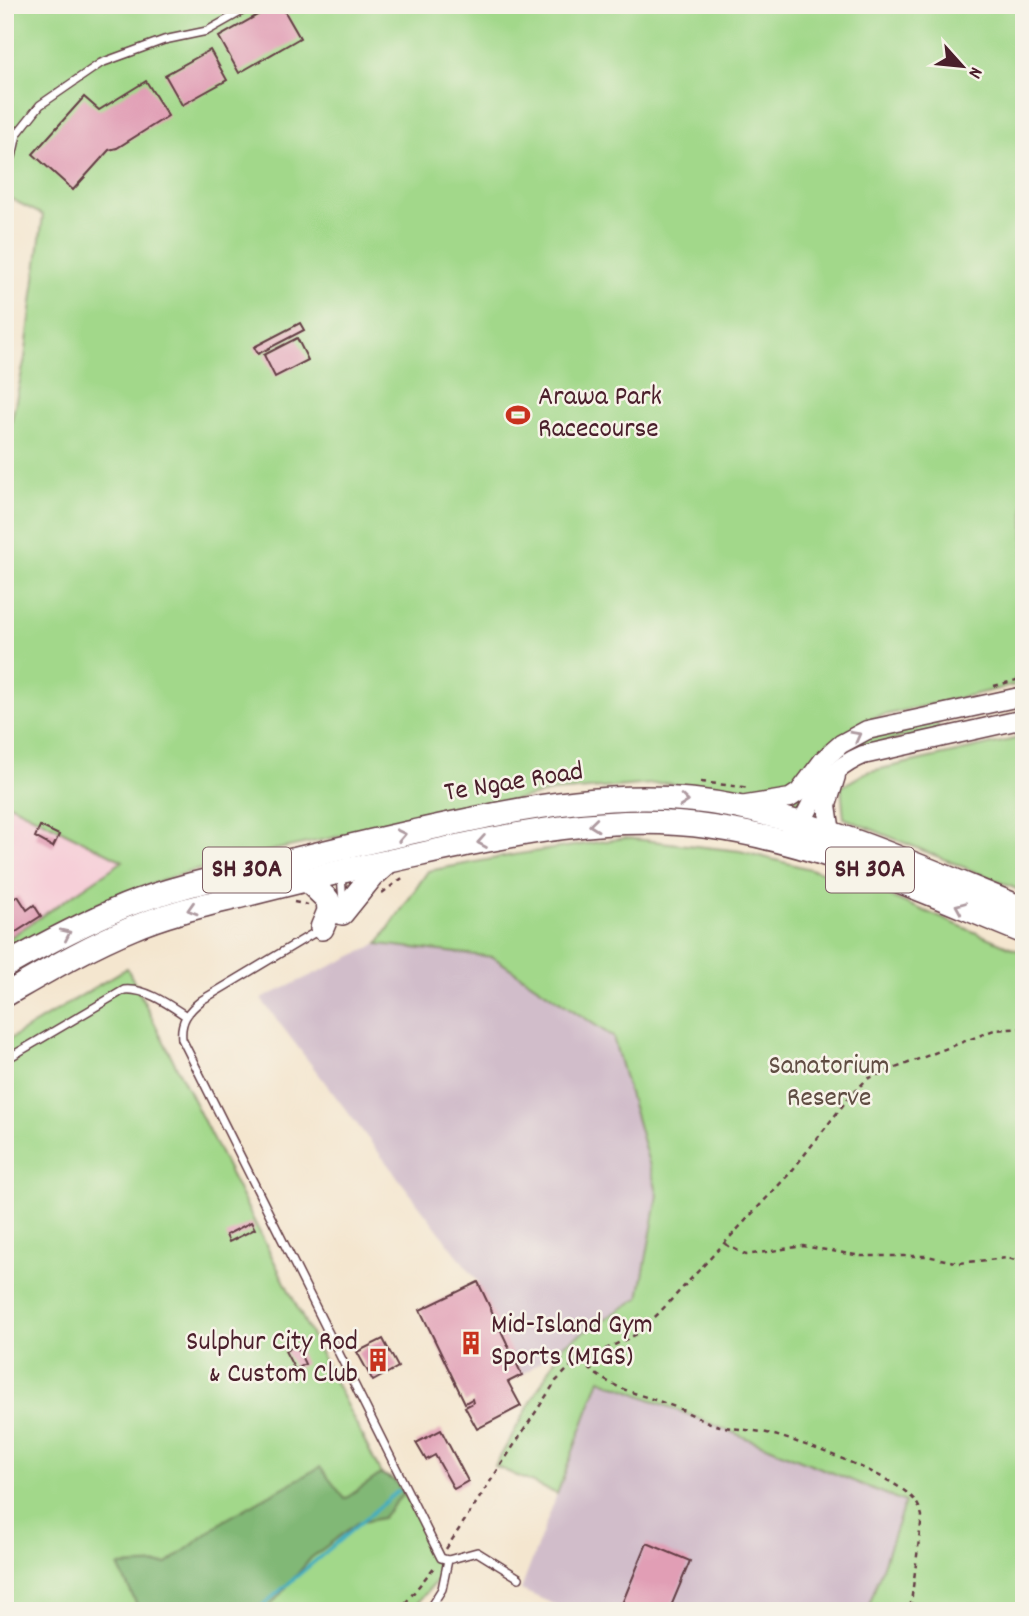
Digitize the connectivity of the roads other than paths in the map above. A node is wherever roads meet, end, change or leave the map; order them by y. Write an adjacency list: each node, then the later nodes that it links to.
1 (253, 5): 2 (lane)
2 (5, 165)
3 (1024, 696): 4 (street, Te Ngae Road)
4 (948, 712): 6 (street); 8 (street, Te Ngae Road, one-way to 4)
5 (1024, 719): 6 (street)
6 (952, 735): 7 (street)
7 (838, 769): 9 (street); 11 (street)
8 (736, 807): 9 (main road, SH 30A); 12 (main road, Te Ngae Road / SH 30A, one-way to 8)
9 (802, 823): 10 (street, Te Ngae Road); 11 (main road, SH 30A)
10 (711, 827): 13 (main road, Te Ngae Road / SH 30A, one-way to 13); 18 (main road, SH 30A, one-way to 10)
11 (831, 833): 15 (main road, SH 30A)
12 (337, 861): 13 (main road, Te Ngae Road / SH 30A); 14 (main road, Te Ngae Road / SH 30A); 16 (lane); 19 (main road, Te Ngae Road / SH 30A, one-way to 12)
13 (396, 869): 16 (main road)
14 (306, 879): 17 (main road); 20 (main road, Te Ngae Road / SH 30A, one-way to 20)
15 (1024, 909)
16 (342, 913): 17 (lane)
17 (320, 918): 21 (lane)
18 (1024, 932)
19 (5, 965)
20 (5, 995)
21 (186, 1016): 22 (lane); 23 (lane)
22 (5, 1059)
23 (444, 1559): 24 (lane); 25 (lane)
24 (519, 1578)
25 (431, 1610)

